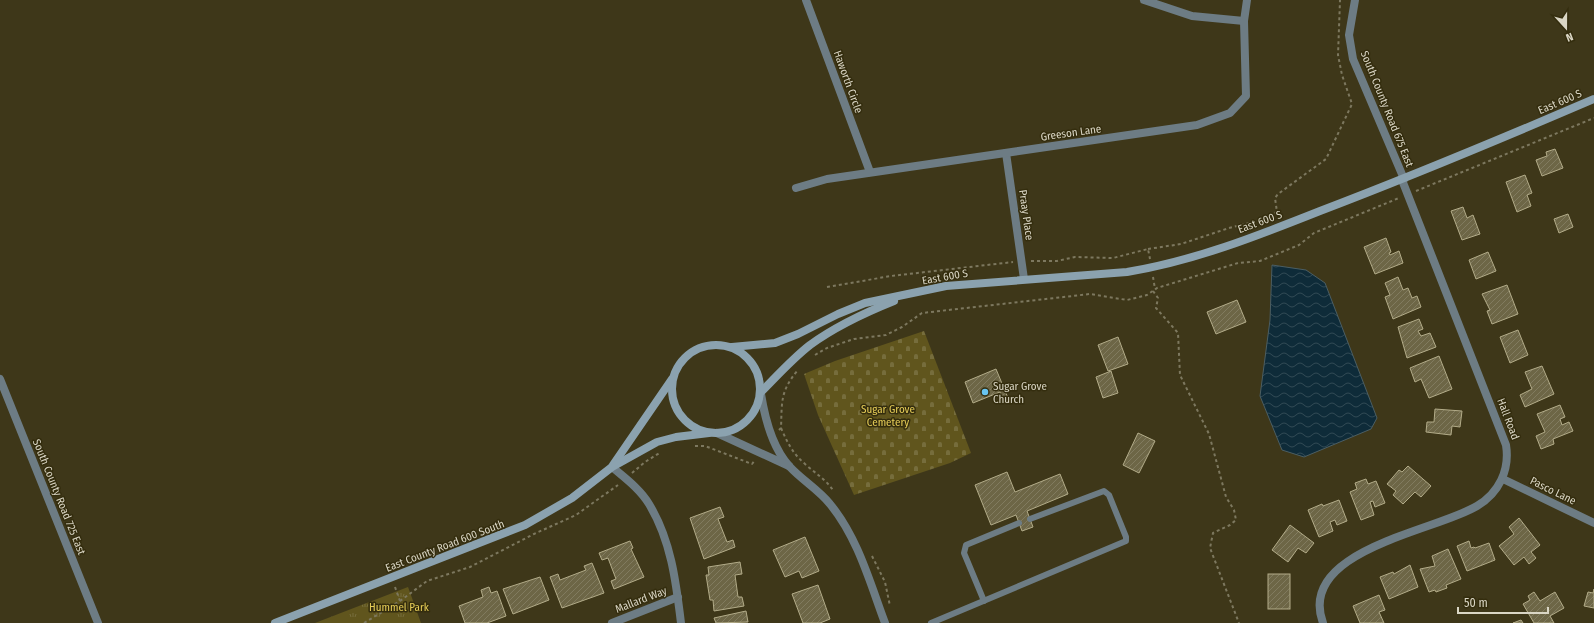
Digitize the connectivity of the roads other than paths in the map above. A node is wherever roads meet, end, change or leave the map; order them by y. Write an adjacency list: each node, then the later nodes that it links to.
1 (806, 0): 8 (street, Haworth Circle)
2 (1144, 0): 5 (street)
3 (1247, 0): 5 (street, Greeson Lane)
4 (1355, 0): 9 (street, South County Road 675 East)
5 (1244, 21): 7 (street, Greeson Lane)
6 (1594, 99): 9 (street, East 600 S)
7 (1006, 153): 8 (street, Greeson Lane); 11 (street, Praay Place)
8 (870, 172): 10 (street, Greeson Lane)
9 (1403, 180): 11 (street, East 600 S); 20 (street, Hall Road)
10 (796, 188)
11 (1024, 279): 12 (street, East 600 S)
12 (915, 293): 13 (street); 16 (street)
13 (732, 347): 14 (street); 16 (street)
14 (673, 377): 17 (street); 19 (street, East County Road 600 South)
15 (0, 379): 27 (street, South County Road 725 East)
16 (761, 393): 17 (street); 18 (street)
17 (713, 433): 18 (street); 19 (street, East County Road 600 South)
18 (789, 466): 31 (street)
19 (612, 467): 24 (street); 26 (street, East County Road 600 South)
20 (1503, 479): 23 (street, Pasco Lane); 33 (street, Hall Road)
21 (1030, 519): 25 (lane)
22 (1019, 523): 25 (lane)
23 (1594, 523)
24 (678, 597): 29 (street, Mallard Way); 30 (street)
25 (984, 601): 32 (lane)
26 (286, 621): 28 (street, East County Road 600 South)
27 (98, 623)
28 (275, 623)
29 (612, 623)
30 (681, 623)
31 (885, 623)
32 (931, 623)
33 (1323, 623)

